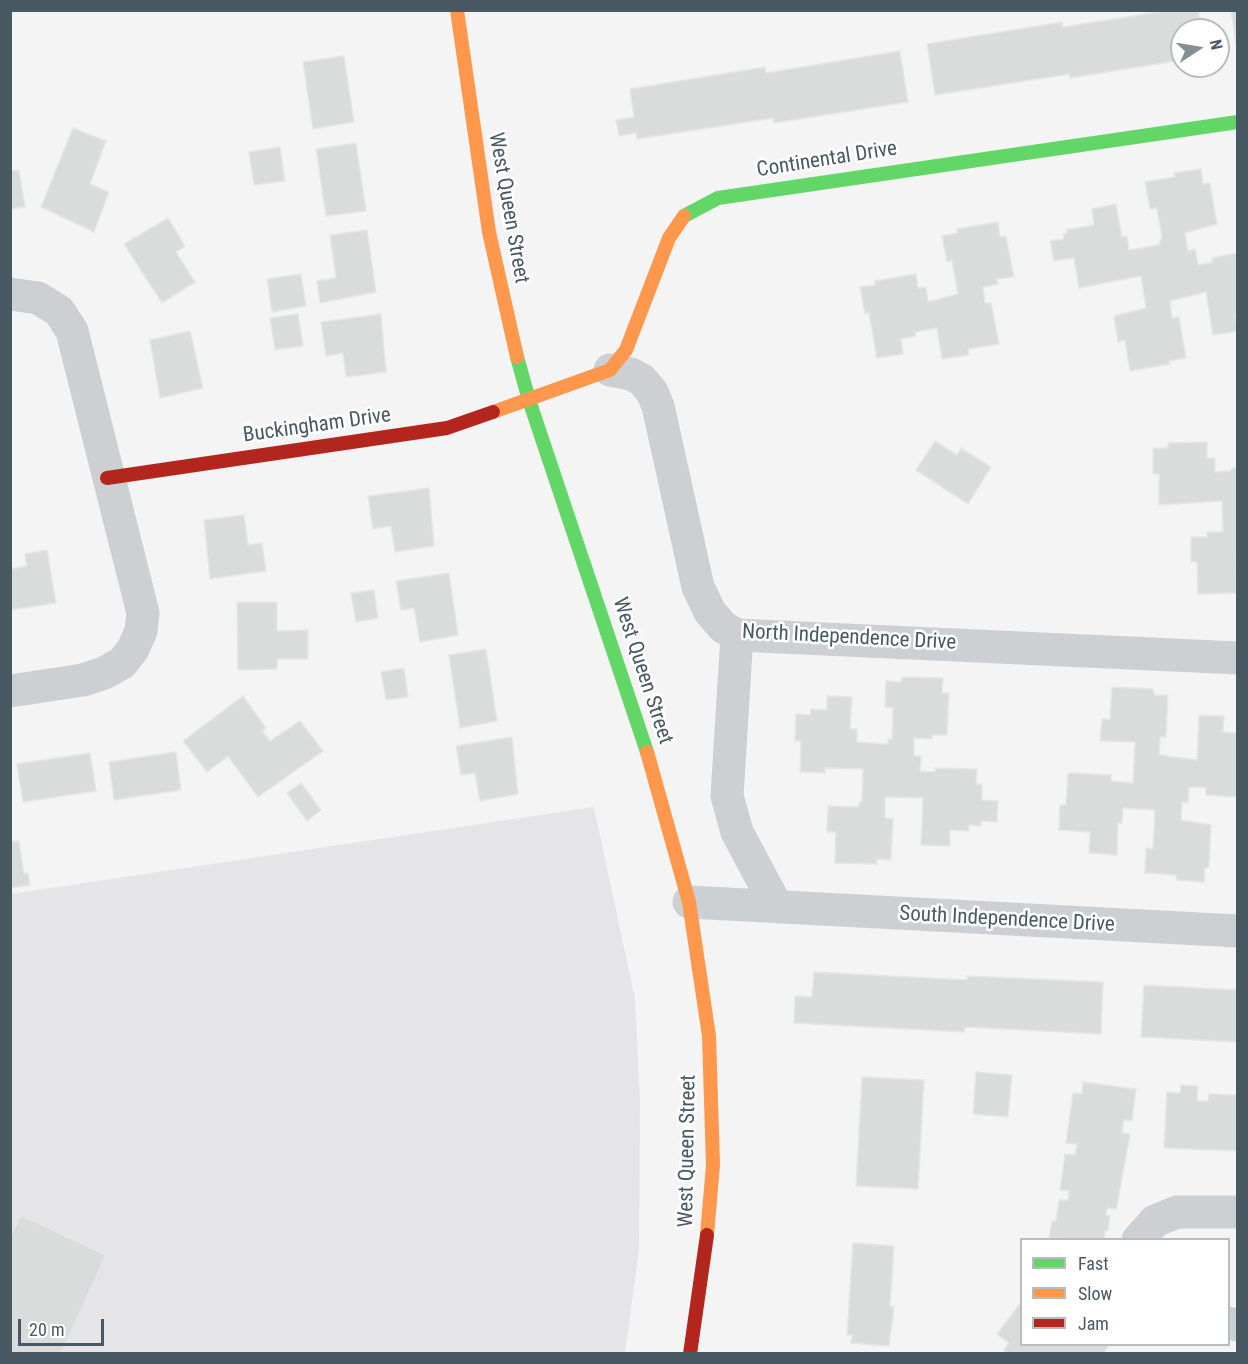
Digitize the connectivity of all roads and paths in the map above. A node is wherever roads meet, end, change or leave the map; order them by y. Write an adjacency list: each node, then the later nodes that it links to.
1 (457, 10): 5 (main road, West Queen Street)
2 (1238, 122): 4 (main road, Continental Drive)
3 (10, 294): 6 (street)
4 (610, 370): 5 (main road); 7 (street, North Independence Drive)
5 (529, 400): 6 (main road, Buckingham Drive); 10 (main road, West Queen Street)
6 (107, 478): 9 (street)
7 (737, 635): 8 (street, North Independence Drive); 11 (street)
8 (1238, 658)
9 (10, 691)
10 (689, 902): 11 (street, South Independence Drive); 15 (main road, West Queen Street)
11 (777, 907): 12 (street, South Independence Drive)
12 (1238, 931)
13 (1238, 1212): 14 (street)
14 (1139, 1238)
15 (690, 1353)

